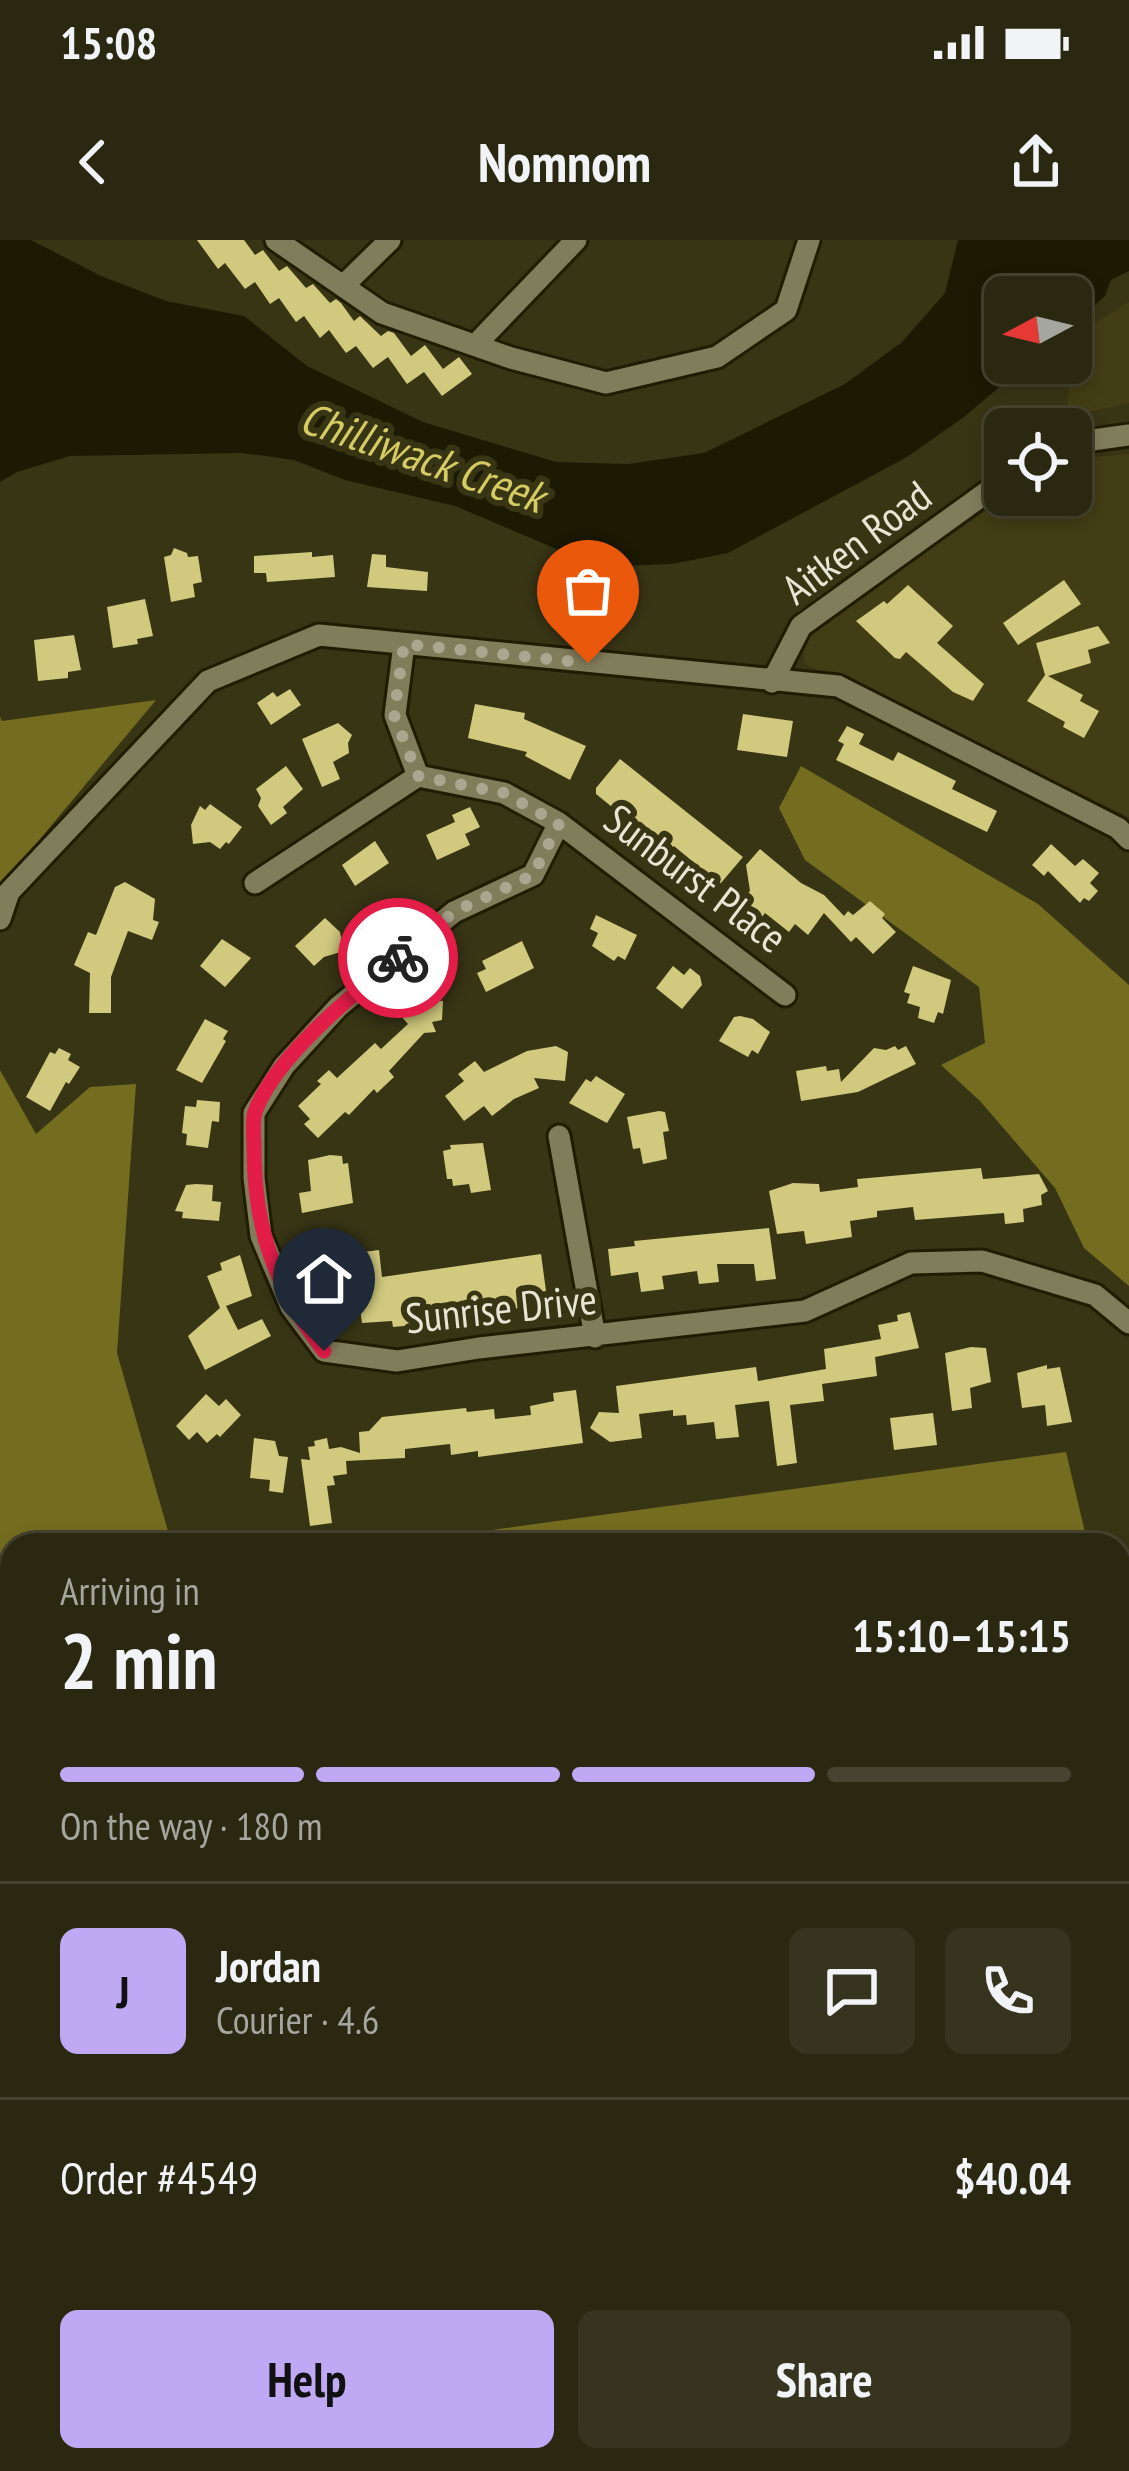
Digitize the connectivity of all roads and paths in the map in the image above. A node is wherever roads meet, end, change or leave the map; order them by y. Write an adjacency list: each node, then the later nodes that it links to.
1 (276, 240): 5 (street)
2 (390, 240): 5 (street)
3 (576, 240): 6 (street)
4 (809, 240): 5 (street)
5 (343, 286)
6 (481, 339)
7 (1129, 435): 8 (street)
8 (1092, 439)
9 (984, 494): 11 (street, Aitken Road)
10 (404, 644): 11 (street); 12 (street); 16 (street)
11 (772, 682): 14 (street)
12 (418, 776): 13 (street); 15 (street)
13 (559, 824): 18 (street, Sunburst Place); 21 (street, Sunrise Drive)
14 (1129, 839)
15 (255, 883)
16 (4, 889): 17 (street)
17 (0, 919)
18 (785, 995)
19 (559, 1136): 21 (street)
20 (1129, 1323): 21 (street, Sunrise Drive)
21 (595, 1337)

